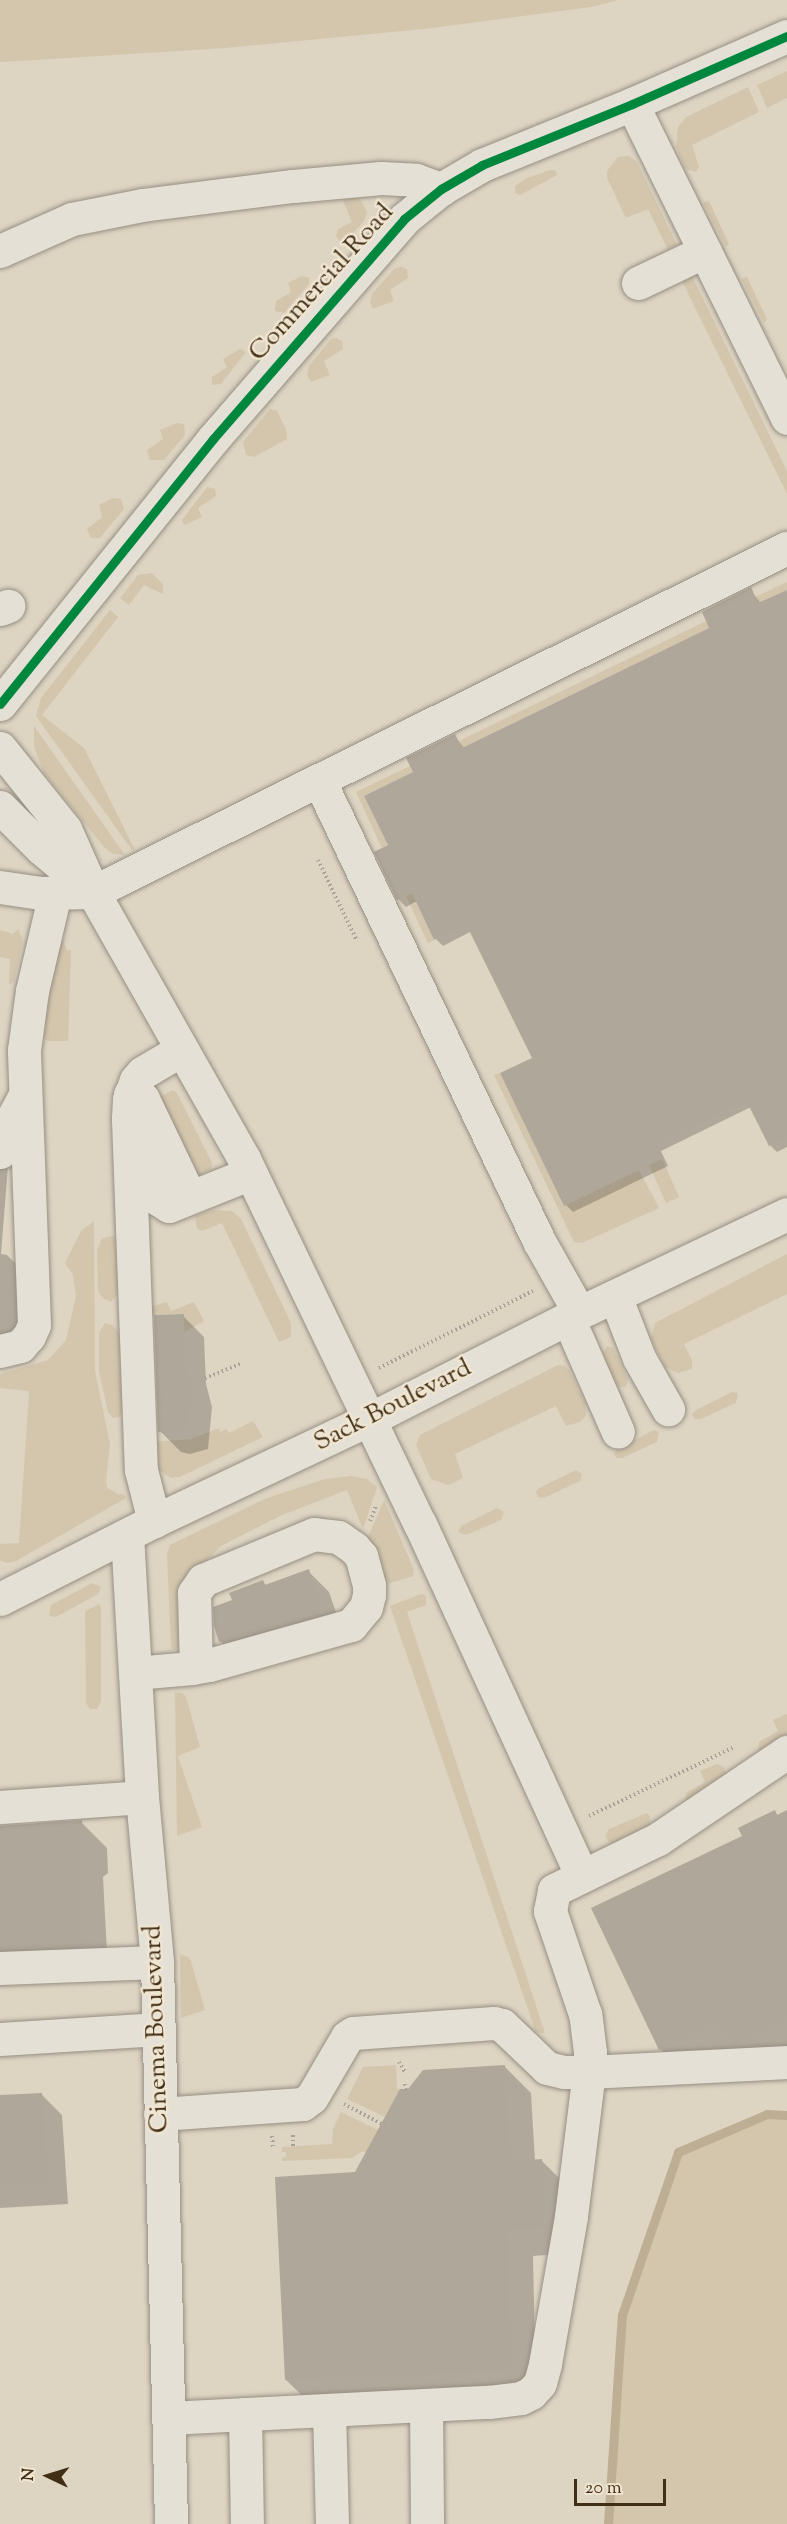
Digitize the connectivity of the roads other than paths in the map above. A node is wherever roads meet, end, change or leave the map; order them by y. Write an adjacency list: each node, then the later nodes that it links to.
1 (787, 36): 2 (street, Commercial Road)
2 (632, 104): 3 (street, Commercial Road); 5 (street)
3 (441, 189): 4 (street); 9 (street, Commercial Road)
4 (0, 251)
5 (705, 251): 6 (street); 7 (street)
6 (638, 283)
7 (787, 418)
8 (787, 548): 11 (street)
9 (0, 704)
10 (0, 748): 14 (street)
11 (319, 780): 14 (street); 23 (street)
12 (0, 807): 14 (street)
13 (0, 887): 15 (street)
14 (93, 891): 15 (street); 16 (street)
15 (55, 893): 17 (street)
16 (181, 1050): 18 (street); 20 (street)
17 (25, 1095): 19 (street); 24 (street)
18 (129, 1107): 20 (street); 28 (street, Cinema Boulevard)
19 (0, 1152)
20 (251, 1173): 26 (street)
21 (787, 1214): 22 (street, Sack Boulevard)
22 (615, 1296): 23 (street, Sack Boulevard); 25 (street)
23 (574, 1315): 26 (street, Sack Boulevard); 27 (street)
24 (0, 1351)
25 (668, 1408)
26 (368, 1420): 28 (street, Sack Boulevard); 35 (street)
27 (618, 1432)
28 (141, 1528): 29 (street, Sack Boulevard); 31 (street, Cinema Boulevard)
29 (0, 1599)
30 (196, 1667): 30 (street); 31 (street)
31 (135, 1673): 33 (street, Cinema Boulevard)
32 (787, 1752): 35 (street)
33 (142, 1797): 34 (street); 36 (street, Cinema Boulevard)
34 (0, 1807)
35 (582, 1876): 41 (street)
36 (157, 1962): 37 (street); 38 (street, Cinema Boulevard)
37 (0, 1968)
38 (159, 2029): 39 (street); 42 (street, Cinema Boulevard)
39 (0, 2039)
40 (787, 2062): 41 (street)
41 (589, 2072): 42 (street); 43 (street)
42 (160, 2114): 46 (street, Cinema Boulevard)
43 (426, 2405): 44 (street); 50 (street)
44 (329, 2410): 45 (street); 49 (street)
45 (245, 2414): 46 (street); 48 (street)
46 (168, 2418): 47 (street, Cinema Boulevard)
47 (171, 2524)
48 (247, 2524)
49 (332, 2524)
50 (427, 2524)

